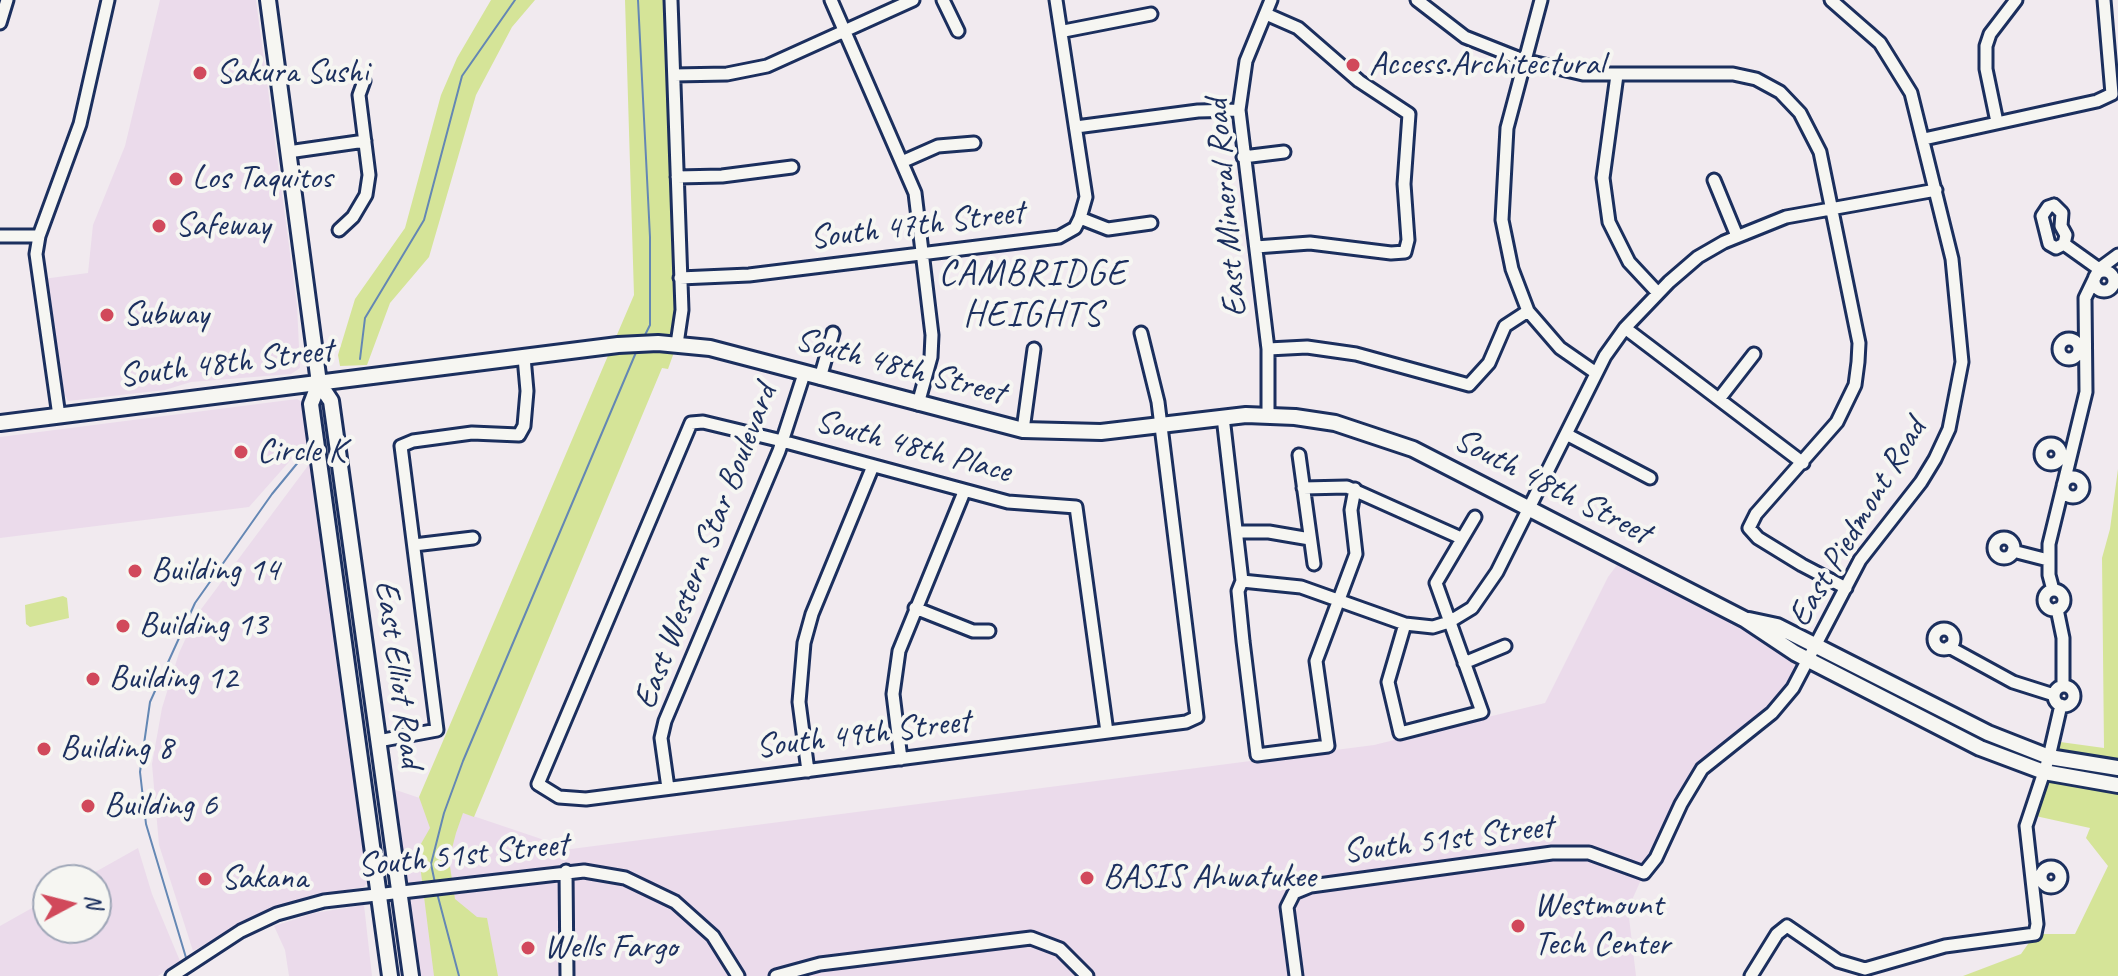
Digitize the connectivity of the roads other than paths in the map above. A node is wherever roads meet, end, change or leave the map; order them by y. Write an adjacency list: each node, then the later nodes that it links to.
1 (7, 0): 18 (street)
2 (108, 0): 45 (street)
3 (268, 0): 32 (main road, East Elliot Road)
4 (671, 0): 23 (street)
5 (831, 0): 21 (street)
6 (913, 0): 21 (street)
7 (943, 0): 19 (street)
8 (1056, 0): 20 (street)
9 (1271, 0): 17 (street, East Mineral Road)
10 (1417, 0): 22 (street)
11 (1541, 0): 22 (street)
12 (1831, 0): 15 (street, East Piedmont Road)
13 (2016, 0): 27 (street)
14 (2104, 0): 27 (street)
15 (1848, 5): 29 (street, East Piedmont Road)
16 (1151, 14): 20 (street)
17 (1266, 14): 26 (street, East Mineral Road); 48 (street)
18 (0, 23)
19 (958, 31)
20 (1064, 31): 28 (street)
21 (844, 32): 23 (street); 35 (street)
22 (1523, 60): 24 (street); 54 (street)
23 (674, 75): 37 (street)
24 (1617, 75): 40 (street); 53 (street)
25 (364, 81): 30 (street)
26 (1239, 110): 28 (street); 34 (street, East Mineral Road)
27 (1997, 122): 29 (street)
28 (1076, 127): 41 (street)
29 (1924, 139): 39 (street, East Piedmont Road)
30 (365, 141): 32 (street); 43 (street)
31 (974, 143): 35 (street)
32 (288, 152): 66 (main road, East Elliot Road)
33 (1284, 152): 34 (street)
34 (1243, 157): 48 (street, East Mineral Road)
35 (904, 161): 49 (street)
36 (792, 167): 37 (street)
37 (677, 177): 52 (street)
38 (1714, 180): 46 (street)
39 (1936, 190): 40 (street); 95 (street, East Piedmont Road)
40 (1831, 208): 46 (street); 78 (street)
41 (1080, 218): 42 (street); 49 (street, South 47th Street)
42 (1151, 223)
43 (339, 230)
44 (0, 236): 45 (street)
45 (39, 236): 70 (street)
46 (1737, 236): 53 (street)
47 (2064, 244): 51 (street)
48 (1256, 247): 60 (street, East Mineral Road)
49 (923, 253): 52 (street, South 47th Street); 68 (street)
50 (2118, 255): 51 (street)
51 (2097, 273): 92 (street)
52 (680, 278): 58 (street)
53 (1657, 292): 55 (street)
54 (1528, 311): 60 (street); 63 (street)
55 (1625, 328): 63 (street); 67 (street)
56 (833, 333): 65 (street, East Western Star Boulevard)
57 (1141, 333): 73 (street)
58 (677, 344): 62 (main road, South 48th Street); 64 (main road, South 48th Street)
59 (1034, 349): 74 (street)
60 (1268, 349): 69 (street, East Mineral Road)
61 (1754, 354): 67 (street)
62 (524, 357): 66 (main road, South 48th Street); 90 (street)
63 (1596, 373): 75 (street)
64 (804, 374): 65 (main road, South 48th Street); 76 (street, East Western Star Boulevard)
65 (820, 378): 68 (main road, South 48th Street)
66 (319, 383): 70 (main road, South 48th Street); 97 (main road, East Elliot Road); 99 (main road, East Elliot Road)
67 (1719, 399): 78 (street)
68 (918, 404): 74 (main road, South 48th Street)
69 (1268, 415): 71 (main road, South 48th Street); 84 (main road, South 48th Street)
70 (59, 416): 72 (main road, South 48th Street)
71 (1223, 417): 73 (main road, South 48th Street); 86 (street)
72 (0, 423)
73 (1161, 425): 74 (main road, South 48th Street); 109 (street, South 49th Street)
74 (1023, 430)
75 (1566, 434): 80 (street); 84 (street)
76 (782, 441): 79 (street, South 48th Place); 116 (street, South 48th Place); 118 (street, East Western Star Boulevard)
77 (1299, 455): 81 (street)
78 (1803, 463): 95 (street)
79 (873, 466): 83 (street, South 48th Place); 114 (street)
80 (1650, 478)
81 (1303, 488): 82 (street); 89 (street)
82 (1355, 489): 88 (street); 96 (street)
83 (964, 492): 98 (street); 109 (street, South 48th Place)
84 (1529, 509): 100 (street); 105 (main road, South 48th Street)
85 (1475, 517): 88 (street)
86 (1237, 532): 89 (street); 94 (street)
87 (473, 538): 90 (street)
88 (1461, 538): 100 (street)
89 (1310, 539): 93 (street)
90 (414, 545): 110 (street)
91 (2013, 551): 92 (street)
92 (2048, 560): 107 (street)
93 (1314, 564)
94 (1242, 581): 96 (street); 96 (street)
95 (1846, 588): 105 (street, East Piedmont Road)
96 (1339, 599): 101 (street)
97 (358, 608): 99 (main road); 110 (main road, East Elliot Road)
98 (915, 608): 102 (street); 112 (street)
99 (339, 610): 122 (main road, East Elliot Road)
100 (1449, 622): 101 (street); 106 (street)
101 (1405, 624): 106 (street)
102 (989, 631)
103 (1505, 646): 106 (street)
104 (1949, 647): 108 (street)
105 (1812, 653): 111 (main road, South 48th Street); 115 (main road, South 48th Street); 120 (street, East Piedmont Road)
106 (1464, 663)
107 (2063, 686): 108 (street); 108 (street)
108 (2057, 700): 111 (street)
109 (1107, 732): 112 (street, South 49th Street)
110 (378, 741): 121 (main road, East Elliot Road)
111 (2049, 757): 113 (main road, South 48th Street); 115 (street)
112 (901, 759): 114 (street, South 49th Street)
113 (2118, 768)
114 (808, 771): 118 (street, South 49th Street)
115 (2044, 772): 117 (main road, South 48th Street); 131 (street)
116 (538, 784): 118 (street, South 49th Street)
117 (2118, 785)
118 (668, 788)
119 (566, 871): 121 (street, South 51st Street); 126 (street); 127 (street, South 51st Street)
120 (1644, 873): 130 (street, South 51st Street)
121 (398, 891): 122 (street, South 51st Street); 125 (main road, East Elliot Road)
122 (378, 894): 123 (street, South 51st Street); 124 (main road, East Elliot Road)
123 (172, 976)
124 (390, 976)
125 (411, 976)
126 (567, 976)
127 (738, 976)
128 (776, 976): 129 (street)
129 (1087, 976)
130 (1296, 976)
131 (1751, 976)

